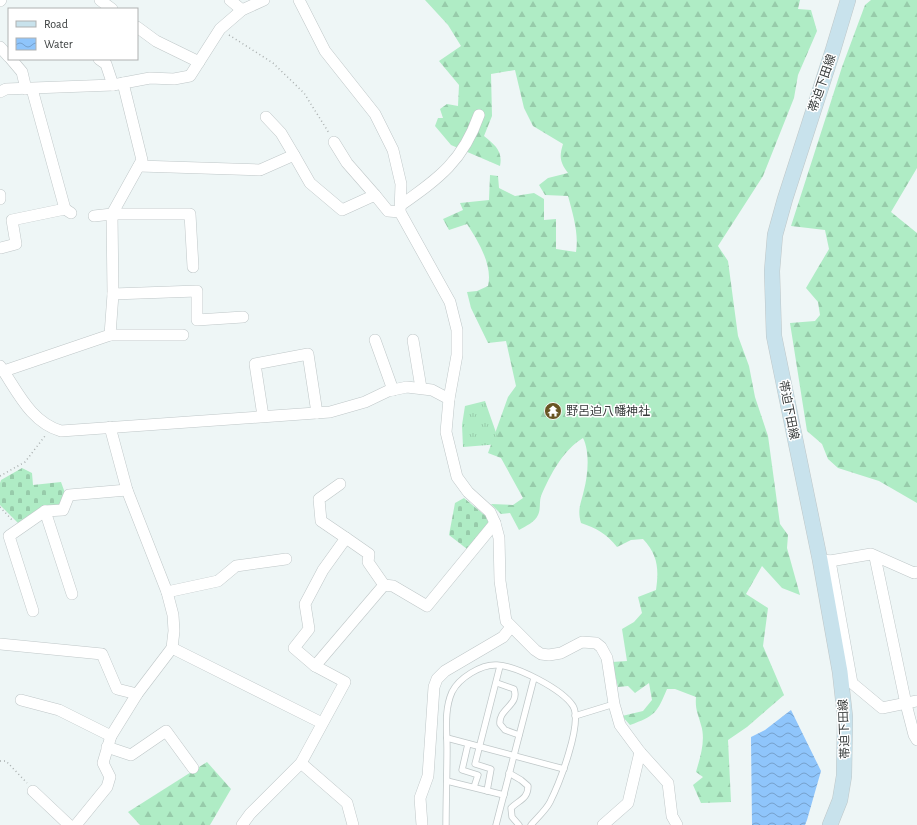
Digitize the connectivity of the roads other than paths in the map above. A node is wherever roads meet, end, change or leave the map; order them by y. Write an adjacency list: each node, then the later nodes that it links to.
1 (100, 0): 6 (street)
2 (230, 0): 7 (street)
3 (264, 0): 7 (street)
4 (299, 0): 25 (street)
5 (848, 0): 50 (main road, 帯迫下田線)
6 (111, 8)
7 (242, 10): 13 (street)
8 (138, 28): 13 (street)
9 (0, 47): 10 (street)
10 (8, 56)
11 (12, 60): 15 (street)
12 (101, 60): 14 (street)
13 (199, 62): 14 (street)
14 (118, 84): 15 (street); 21 (street)
15 (29, 89): 16 (street); 28 (street)
16 (0, 92)
17 (479, 115): 25 (street)
18 (266, 117): 20 (street)
19 (334, 142): 23 (street)
20 (294, 155): 21 (street); 23 (street)
21 (139, 166): 26 (street)
22 (0, 195): 24 (street)
23 (375, 195): 25 (street)
24 (0, 199)
25 (400, 208): 39 (street)
26 (112, 214): 27 (street); 29 (street); 30 (street)
27 (94, 216)
28 (0, 248)
29 (193, 267)
30 (113, 294): 31 (street); 32 (street)
31 (243, 317)
32 (110, 335): 33 (street); 36 (street)
33 (183, 335)
34 (375, 340): 38 (street)
35 (413, 340): 37 (street)
36 (2, 368): 42 (street)
37 (421, 388): 38 (street); 39 (street)
38 (393, 390): 40 (street)
39 (449, 399): 46 (street)
40 (316, 413): 41 (street); 41 (street)
41 (263, 416): 42 (street)
42 (110, 427): 44 (street)
43 (340, 484): 47 (street)
44 (127, 490): 45 (street); 53 (street)
45 (45, 511): 54 (street); 55 (street)
46 (495, 523): 52 (street); 56 (street)
47 (346, 538): 52 (street); 59 (street)
48 (875, 557): 50 (street); 51 (street); 65 (street)
49 (286, 559): 53 (street)
50 (825, 560): 65 (street); 97 (main road, 帯迫下田線)
51 (917, 572)
52 (384, 585): 59 (street)
53 (167, 592): 58 (street)
54 (72, 594)
55 (34, 611)
56 (510, 627): 66 (street); 90 (street)
57 (0, 644): 63 (street)
58 (172, 648): 63 (street); 68 (street)
59 (315, 666): 68 (street)
60 (500, 666): 61 (lane); 62 (lane); 70 (lane)
61 (534, 678): 67 (lane); 69 (lane)
62 (496, 683): 69 (lane); 74 (lane)
63 (137, 694): 72 (street)
64 (21, 700): 72 (street)
65 (912, 702): 71 (street)
66 (614, 704): 67 (lane); 75 (street)
67 (575, 716): 79 (lane)
68 (322, 723): 77 (street)
69 (519, 735): 76 (lane)
70 (447, 738): 73 (lane); 81 (lane)
71 (917, 740)
72 (109, 742): 78 (street); 87 (street)
73 (468, 744): 74 (lane); 82 (lane)
74 (479, 747): 76 (lane); 84 (lane)
75 (640, 752): 95 (street); 96 (street)
76 (514, 756): 79 (lane); 80 (lane)
77 (301, 763): 88 (street); 89 (street)
78 (193, 768)
79 (564, 769): 94 (lane)
80 (509, 773): 85 (lane); 93 (lane)
81 (447, 781): 82 (lane); 91 (lane)
82 (474, 787): 84 (lane)
83 (33, 791): 86 (street)
84 (487, 791): 85 (lane)
85 (504, 795): 92 (lane)
86 (69, 825)
87 (76, 825)
88 (242, 825)
89 (353, 825)
90 (422, 825)
91 (448, 825)
92 (496, 825)
93 (519, 825)
94 (531, 825)
95 (604, 825)
96 (677, 825)
97 (830, 825)

